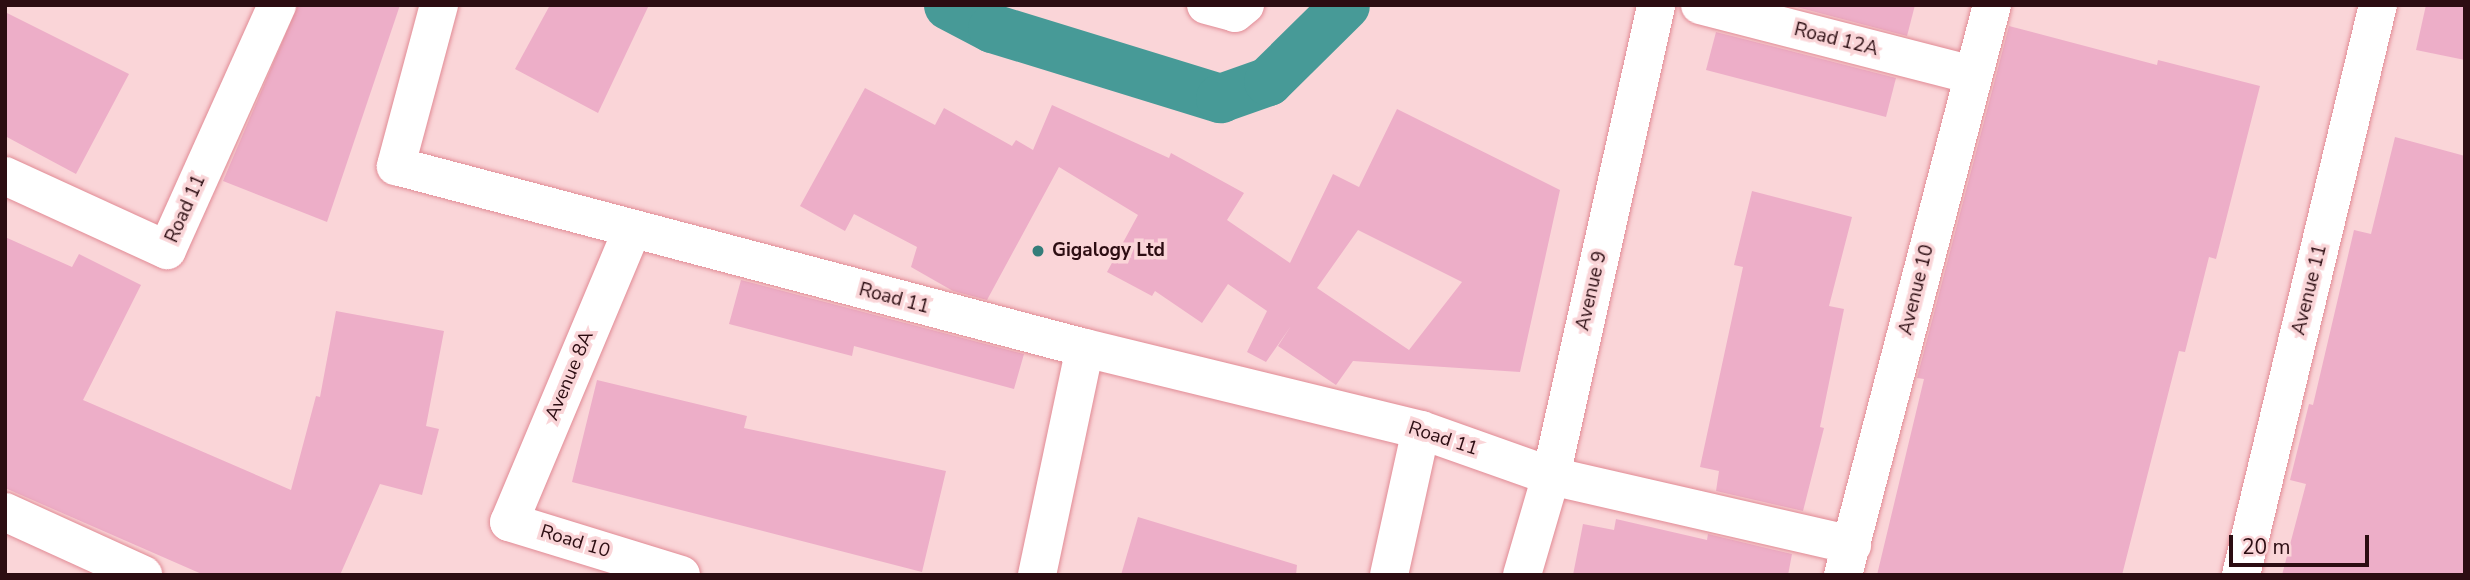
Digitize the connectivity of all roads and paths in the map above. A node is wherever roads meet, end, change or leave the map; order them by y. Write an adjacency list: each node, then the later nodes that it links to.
1 (278, 5): 10 (street, Road 11)
2 (439, 5): 11 (street, Road 11)
3 (1206, 5): 4 (street)
4 (1245, 5)
5 (1656, 5): 14 (street, Avenue 9)
6 (1700, 5): 9 (street, Road 12A)
7 (1992, 5): 9 (street, Avenue 10)
8 (2378, 5): 23 (street, Avenue 11)
9 (1972, 75): 17 (street, Avenue 10)
10 (5, 176)
11 (632, 230): 12 (street, Road 11); 16 (street, Avenue 8A)
12 (1085, 348): 13 (street, Road 11); 20 (street)
13 (1420, 430): 14 (street, Road 11); 21 (street)
14 (1551, 476): 17 (street, Road 11); 22 (street, Avenue 9)
15 (5, 512): 18 (street)
16 (509, 522): 19 (street, Road 10)
17 (1847, 560)
18 (144, 575)
19 (681, 575)
20 (1037, 575)
21 (1389, 575)
22 (1522, 575)
23 (2241, 575)

